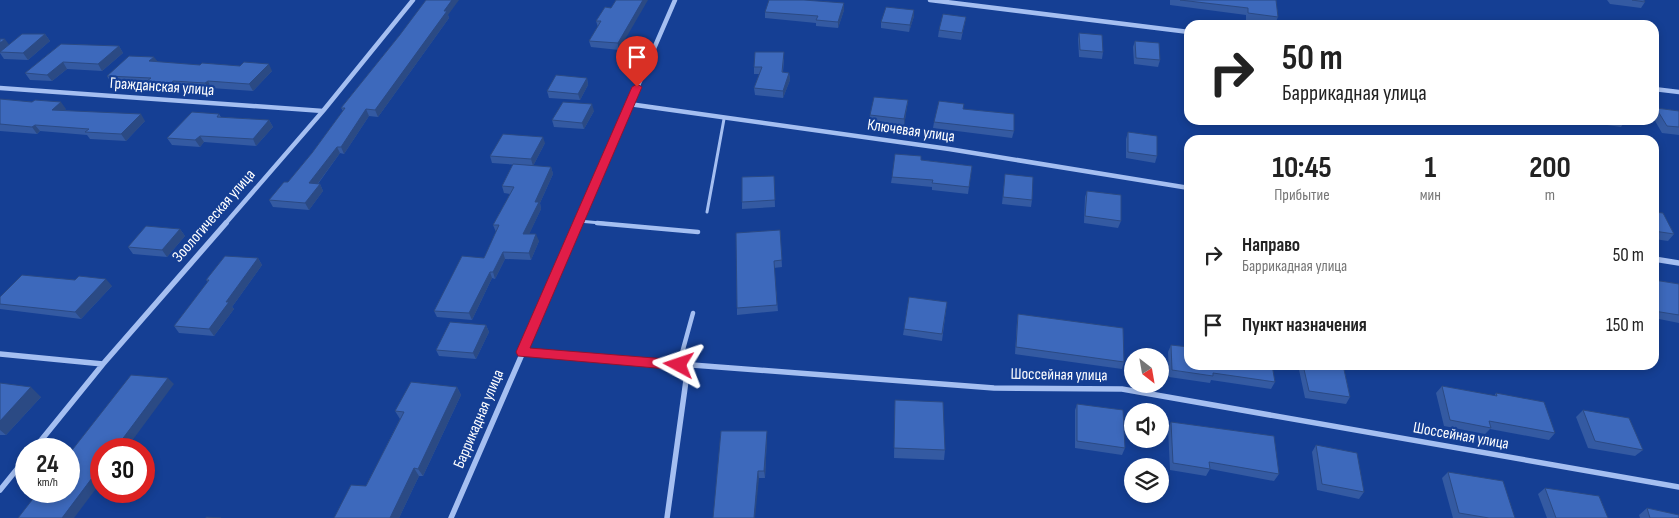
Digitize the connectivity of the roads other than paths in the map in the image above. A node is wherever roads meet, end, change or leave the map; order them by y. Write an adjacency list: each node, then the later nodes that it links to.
1 (413, 0): 9 (street, Зоологическая улица)
2 (675, 0): 8 (street, Баррикадная улица)
3 (930, 0): 4 (street)
4 (1184, 31)
5 (0, 88): 9 (street, Гражданская улица)
6 (1659, 90): 7 (street)
7 (1679, 92)
8 (630, 104): 10 (street, Ключевая улица); 13 (street, Баррикадная улица)
9 (323, 111): 20 (street, Зоологическая улица)
10 (724, 119): 11 (street, Ключевая улица); 12 (lane)
11 (1184, 187)
12 (708, 212)
13 (579, 221): 14 (lane); 18 (street, Баррикадная улица)
14 (698, 232)
15 (1659, 260): 16 (street)
16 (1679, 263)
17 (693, 313): 21 (lane)
18 (522, 352): 21 (street, Шоссейная улица); 27 (street, Баррикадная улица)
19 (0, 354): 20 (street)
20 (103, 364): 23 (street, Зоологическая улица)
21 (679, 365): 22 (street, Шоссейная улица)
22 (688, 366): 25 (street, Шоссейная улица); 28 (street)
23 (43, 438)
24 (15, 472): 26 (street)
25 (1679, 488)
26 (0, 490)
27 (451, 518)
28 (667, 518)

